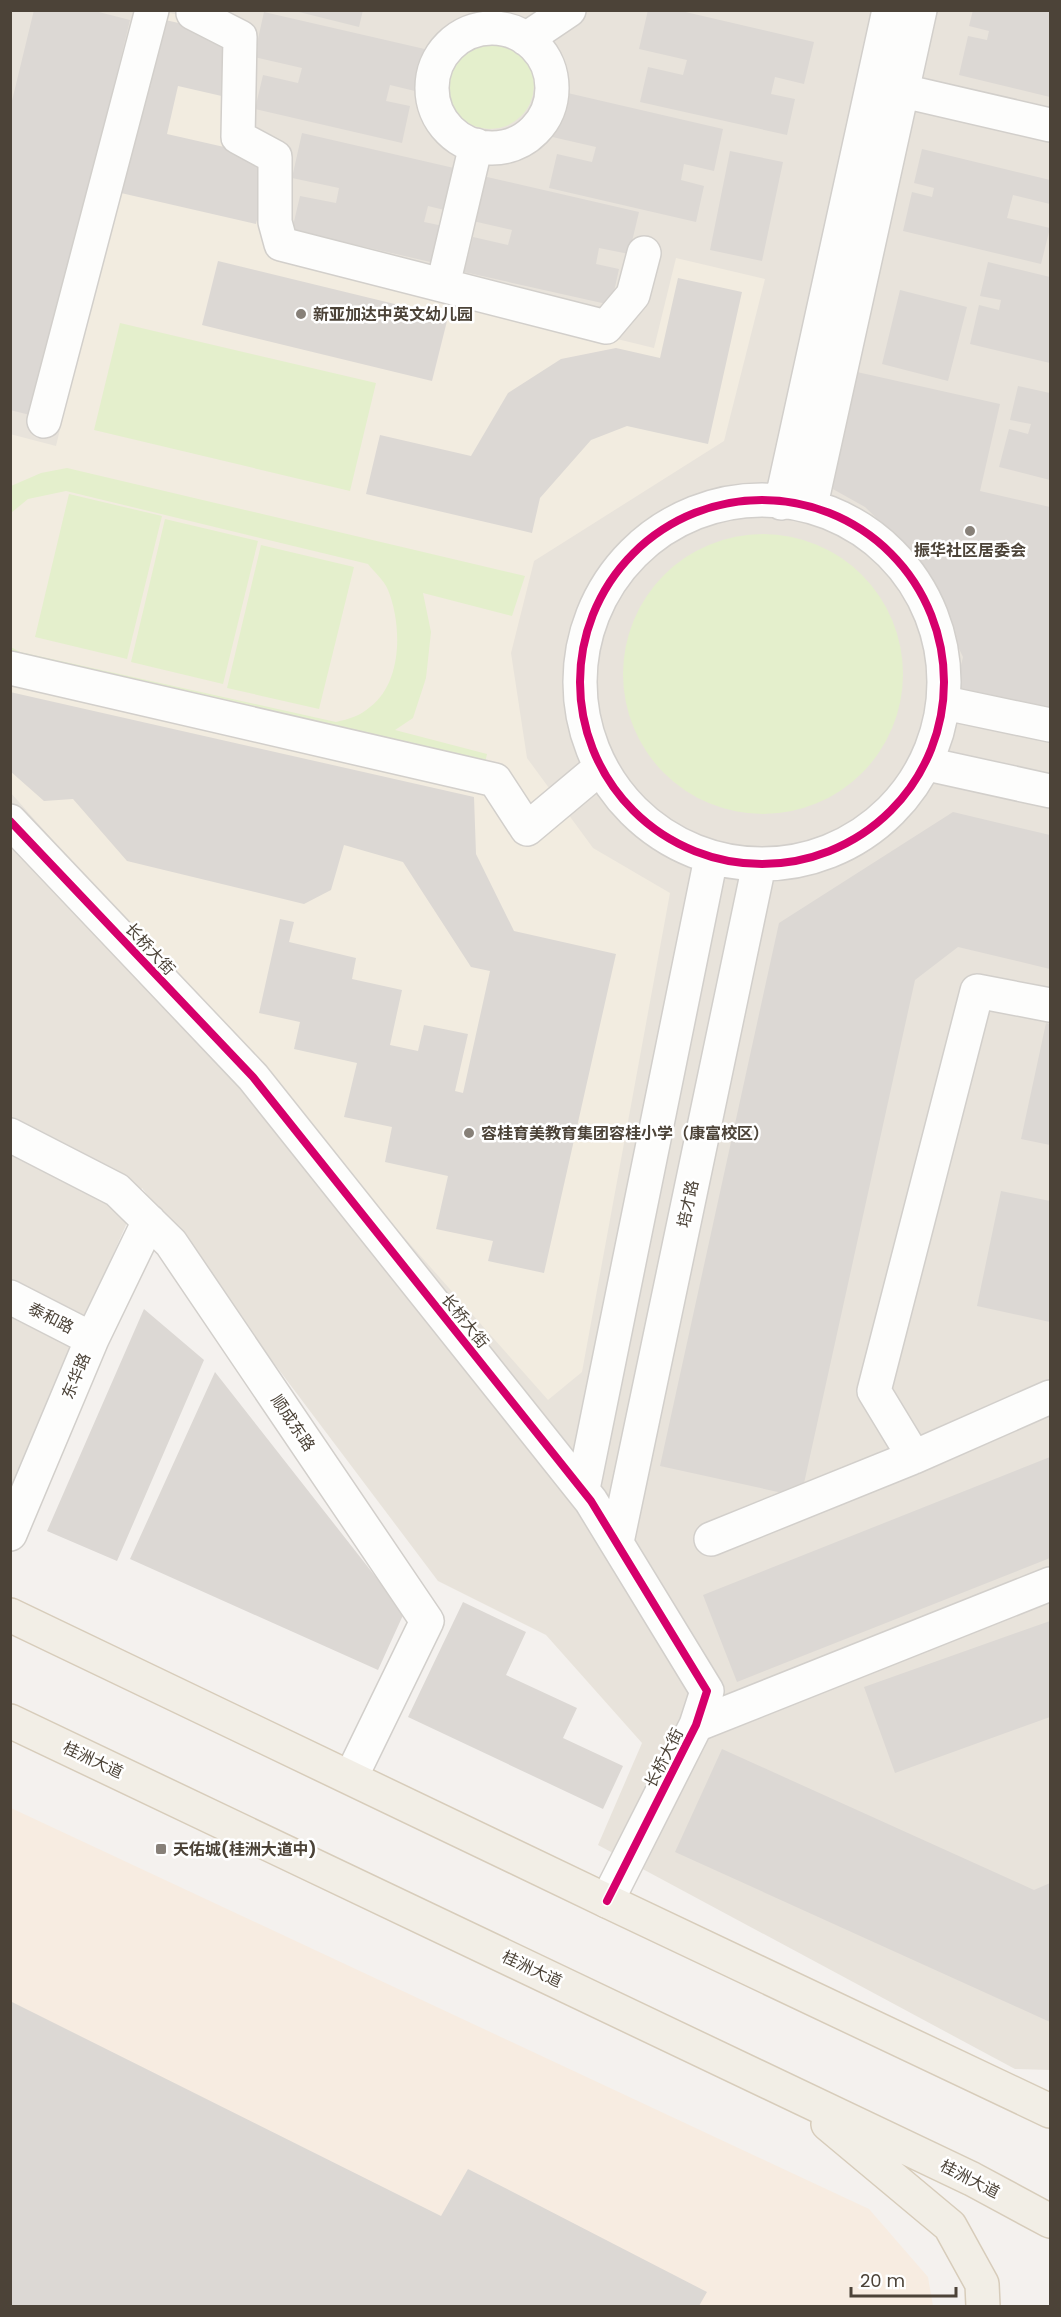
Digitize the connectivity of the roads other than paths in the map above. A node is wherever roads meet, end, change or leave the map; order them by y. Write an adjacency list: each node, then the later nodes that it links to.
1 (152, 10): 12 (street)
2 (569, 10): 6 (street)
3 (190, 11): 11 (street)
4 (895, 11): 7 (street); 13 (street)
5 (480, 20): 6 (street); 9 (street)
6 (526, 39): 9 (street)
7 (903, 91): 8 (street); 13 (street)
8 (1050, 125)
9 (476, 145): 11 (street)
10 (644, 253): 11 (street)
11 (443, 285)
12 (44, 421)
13 (796, 504): 15 (street); 18 (street)
14 (10, 668): 18 (street)
15 (945, 703): 16 (street); 17 (street)
16 (1050, 725)
17 (927, 764): 19 (street); 22 (street)
18 (601, 767): 21 (street)
19 (1050, 791)
20 (10, 821): 30 (street, 长桥大街)
21 (711, 858): 22 (street); 30 (street)
22 (759, 865): 33 (street, 培才路)
23 (1050, 1005): 29 (street)
24 (10, 1135): 25 (street, 顺成东路)
25 (148, 1221): 27 (street, 东华路); 38 (street, 顺成东路)
26 (10, 1297): 27 (street, 泰和路)
27 (92, 1339): 31 (street, 东华路)
28 (1050, 1397): 29 (street)
29 (914, 1457): 32 (street)
30 (583, 1489): 33 (street, 长桥大街)
31 (10, 1534)
32 (711, 1539)
33 (617, 1542): 37 (street, 长桥大街)
34 (1050, 1584): 37 (street)
35 (10, 1615): 38 (main road)
36 (10, 1721): 40 (main road, 桂洲大道)
37 (696, 1725): 39 (street, 长桥大街)
38 (351, 1777): 39 (main road)
39 (607, 1901): 41 (main road)
40 (762, 2079): 42 (main road, 桂洲大道); 43 (main road)
41 (1042, 2102)
42 (1050, 2221)
43 (983, 2307)

